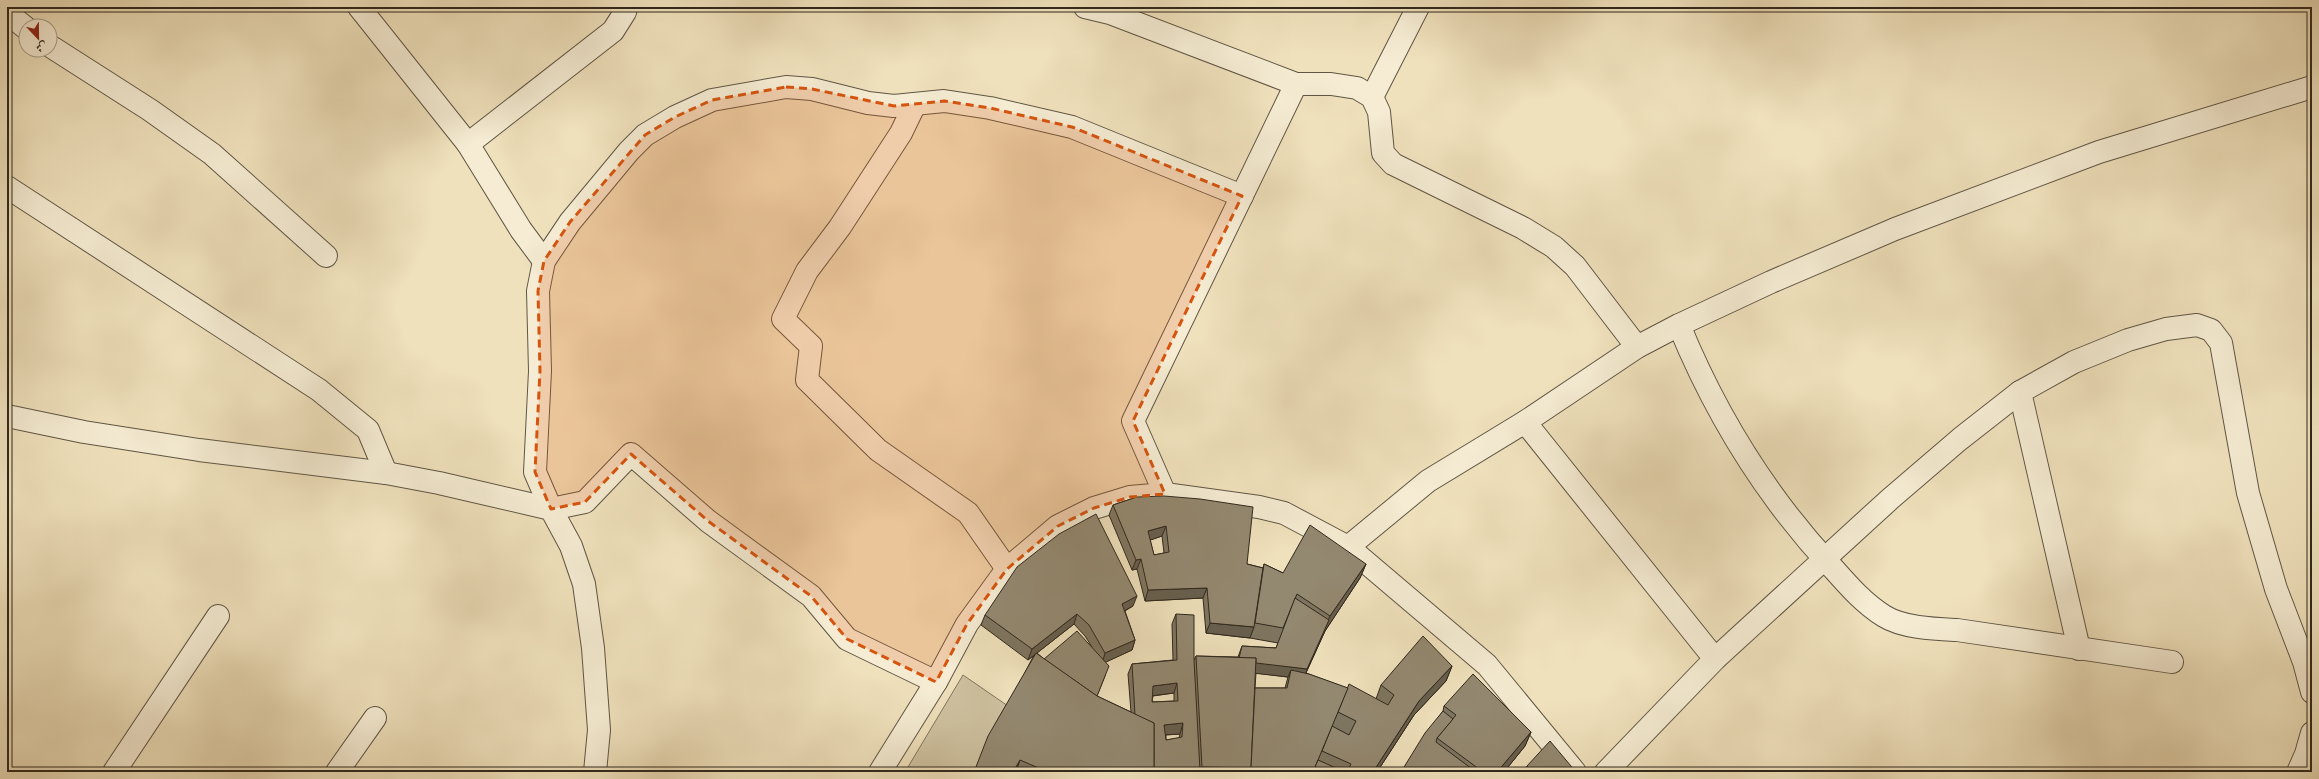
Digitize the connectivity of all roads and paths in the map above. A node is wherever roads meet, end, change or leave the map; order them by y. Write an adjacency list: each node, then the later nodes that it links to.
1 (359, 7): 12 (street)
2 (626, 7): 12 (street)
3 (1085, 7): 8 (street)
4 (1418, 7): 10 (street)
5 (7, 13): 6 (street)
6 (18, 22)
7 (58, 51): 15 (street)
8 (1296, 84): 10 (street); 14 (street)
9 (2312, 87): 17 (street)
10 (1372, 97): 18 (street)
11 (915, 104): 14 (street); 16 (street); 27 (street)
12 (468, 144): 16 (street)
13 (7, 187): 22 (street)
14 (1242, 196): 23 (street)
15 (326, 256)
16 (544, 261): 24 (street)
17 (1679, 325): 18 (street); 26 (street)
18 (1637, 347): 21 (street)
19 (2020, 392): 26 (street); 29 (street); 33 (street)
20 (7, 416): 22 (street)
21 (1525, 422): 25 (street); 30 (street)
22 (386, 473): 24 (street)
23 (1165, 494): 25 (street); 27 (street)
24 (551, 508): 32 (street); 38 (street)
25 (1348, 547): 40 (street)
26 (1825, 560): 29 (street); 30 (street)
27 (1008, 569): 32 (street)
28 (218, 616): 36 (street)
29 (2079, 649): 31 (street)
30 (1715, 659): 41 (street)
31 (2172, 662)
32 (936, 682): 39 (street)
33 (2312, 692)
34 (375, 718): 37 (street)
35 (2312, 733): 42 (street)
36 (114, 772)
37 (337, 772)
38 (595, 772)
39 (880, 772)
40 (1575, 772)
41 (1606, 772)
42 (2298, 772)

